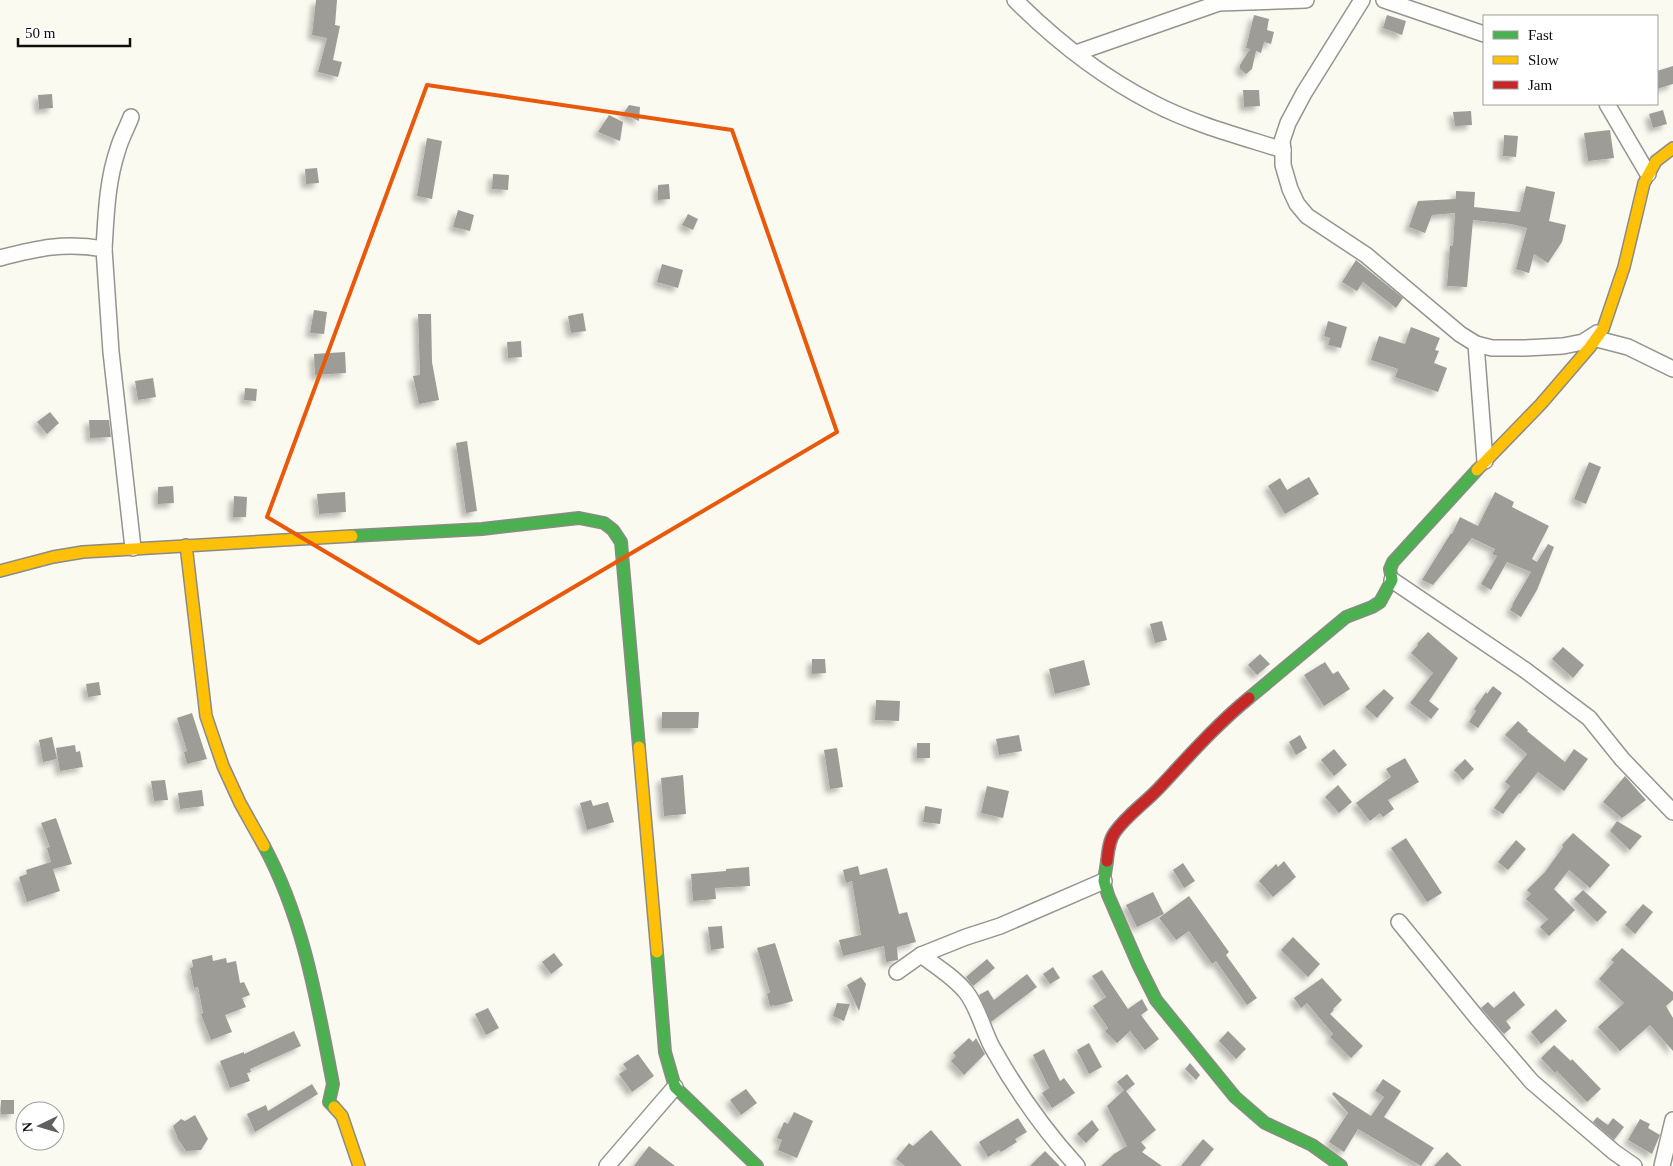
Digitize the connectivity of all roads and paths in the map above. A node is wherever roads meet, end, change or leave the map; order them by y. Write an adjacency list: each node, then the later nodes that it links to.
1 (1015, 0): 6 (street)
2 (1306, 0): 6 (street)
3 (1362, 0): 10 (street)
4 (1384, 0): 5 (street)
5 (1483, 34)
6 (1076, 53): 10 (street)
7 (1608, 105): 11 (street)
8 (132, 117): 12 (street)
9 (1673, 148): 11 (street)
10 (1282, 150): 15 (street)
11 (1648, 174): 14 (street)
12 (104, 249): 13 (street); 19 (street)
13 (0, 258)
14 (1600, 334): 15 (street); 16 (street); 17 (street)
15 (1476, 344): 17 (street)
16 (1673, 368)
17 (1485, 461): 21 (street)
18 (186, 545): 19 (street); 27 (street); 29 (street)
19 (133, 548): 20 (street)
20 (0, 571)
21 (1392, 580): 22 (street); 23 (street)
22 (1673, 812)
23 (1104, 881): 25 (street); 33 (street)
24 (1399, 922): 34 (street)
25 (921, 955): 26 (street); 32 (street)
26 (897, 972)
27 (675, 1087): 30 (street); 31 (street)
28 (1673, 1120): 35 (street)
29 (359, 1166)
30 (607, 1166)
31 (757, 1166)
32 (1077, 1166)
33 (1341, 1166)
34 (1634, 1166)
35 (1662, 1166)

